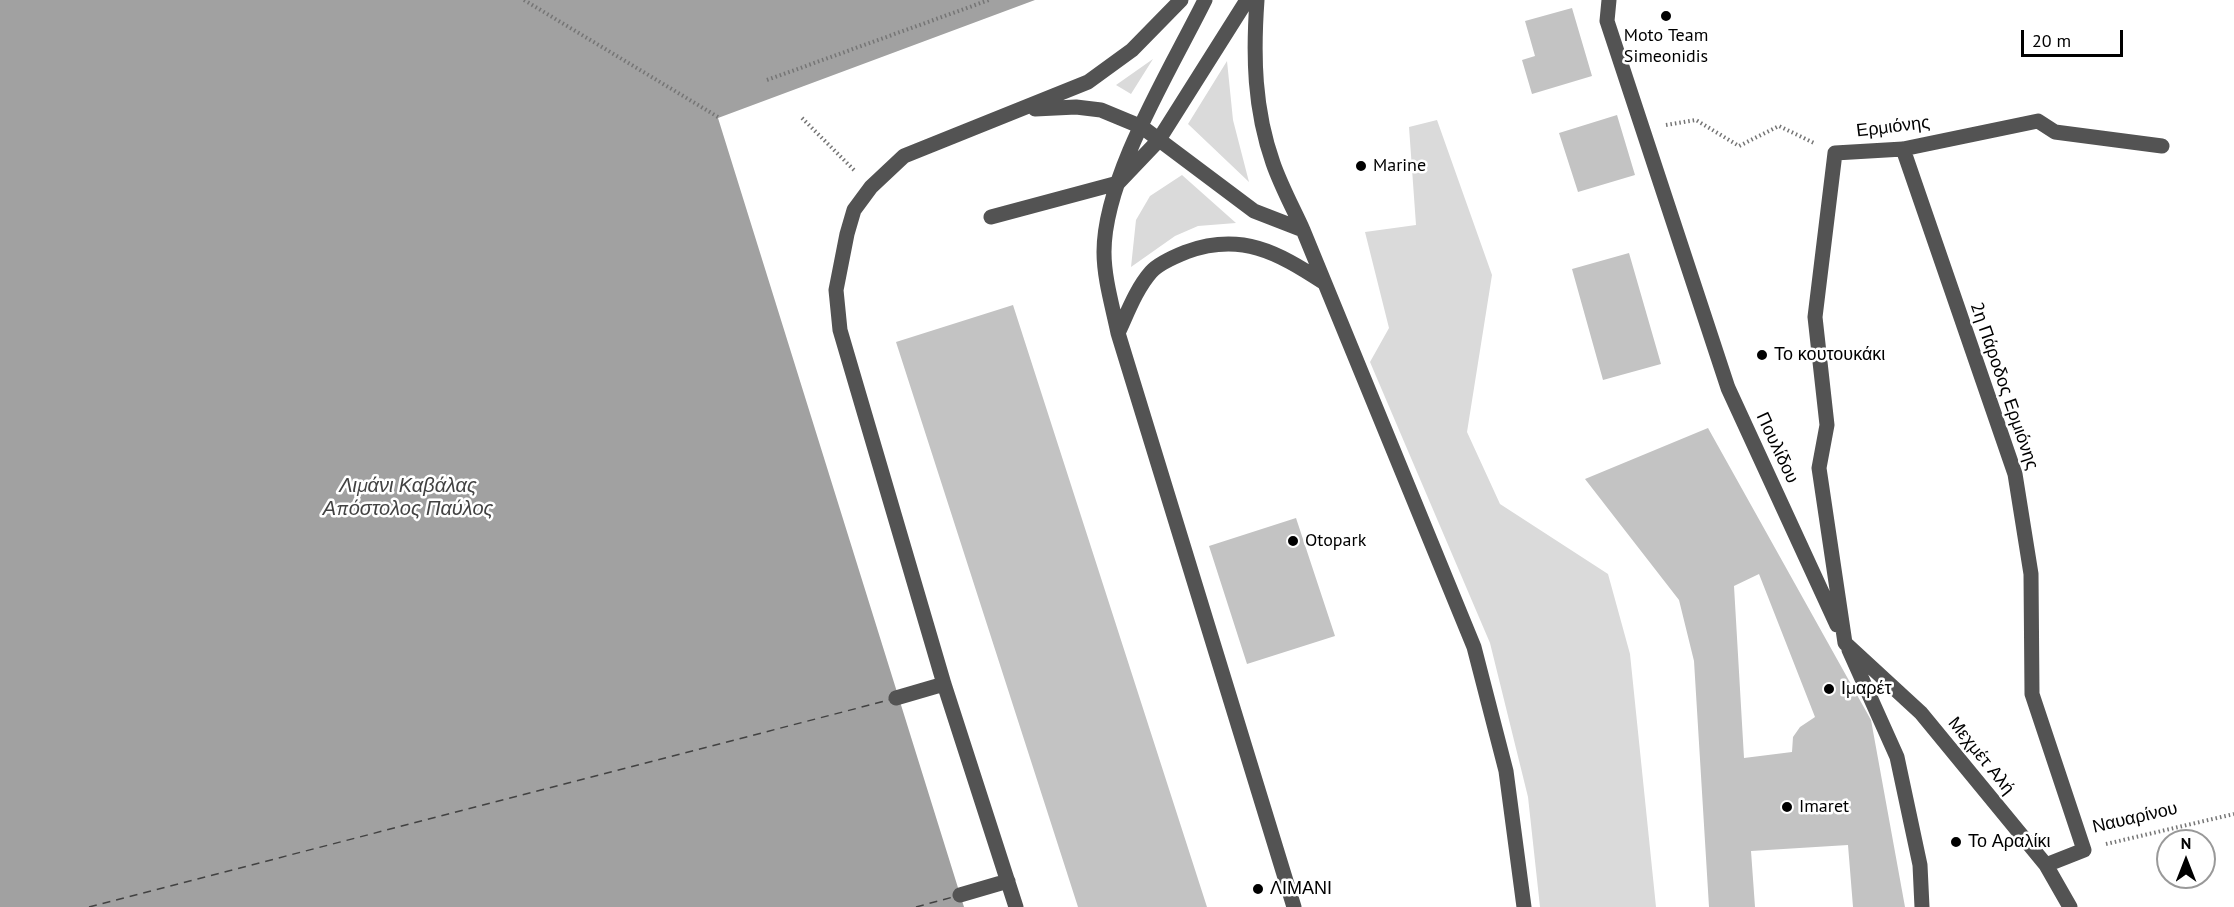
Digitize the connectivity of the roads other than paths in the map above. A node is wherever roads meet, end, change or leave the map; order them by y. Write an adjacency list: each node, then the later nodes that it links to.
1 (1180, 0): 6 (street)
2 (1205, 0): 7 (street)
3 (1247, 0): 8 (street)
4 (1257, 0): 13 (street)
5 (1609, 0): 16 (street, Πουλίδου)
6 (1023, 110): 7 (street); 17 (street)
7 (1142, 128): 8 (street); 11 (street)
8 (1158, 141): 11 (street); 13 (street)
9 (2162, 146): 10 (street, Ερμιόνης)
10 (1903, 150): 16 (street, Ερμιόνης); 19 (street, 2η Πάροδος Ερμιόνης)
11 (1118, 183): 12 (street); 15 (street)
12 (991, 217)
13 (1303, 230): 14 (street)
14 (1323, 282): 15 (street); 25 (street)
15 (1118, 333): 24 (street)
16 (1845, 643): 20 (street, Μεχμέτ Αλή); 26 (street, Πουλίδου)
17 (944, 684): 18 (street); 21 (street)
18 (896, 698)
19 (2084, 850): 20 (street, Ναυαρίνου)
20 (2046, 865): 27 (street, Μεχμέτ Αλή)
21 (1008, 881): 22 (street); 23 (street)
22 (960, 895)
23 (1016, 907)
24 (1294, 907)
25 (1524, 907)
26 (1922, 907)
27 (2070, 907)

